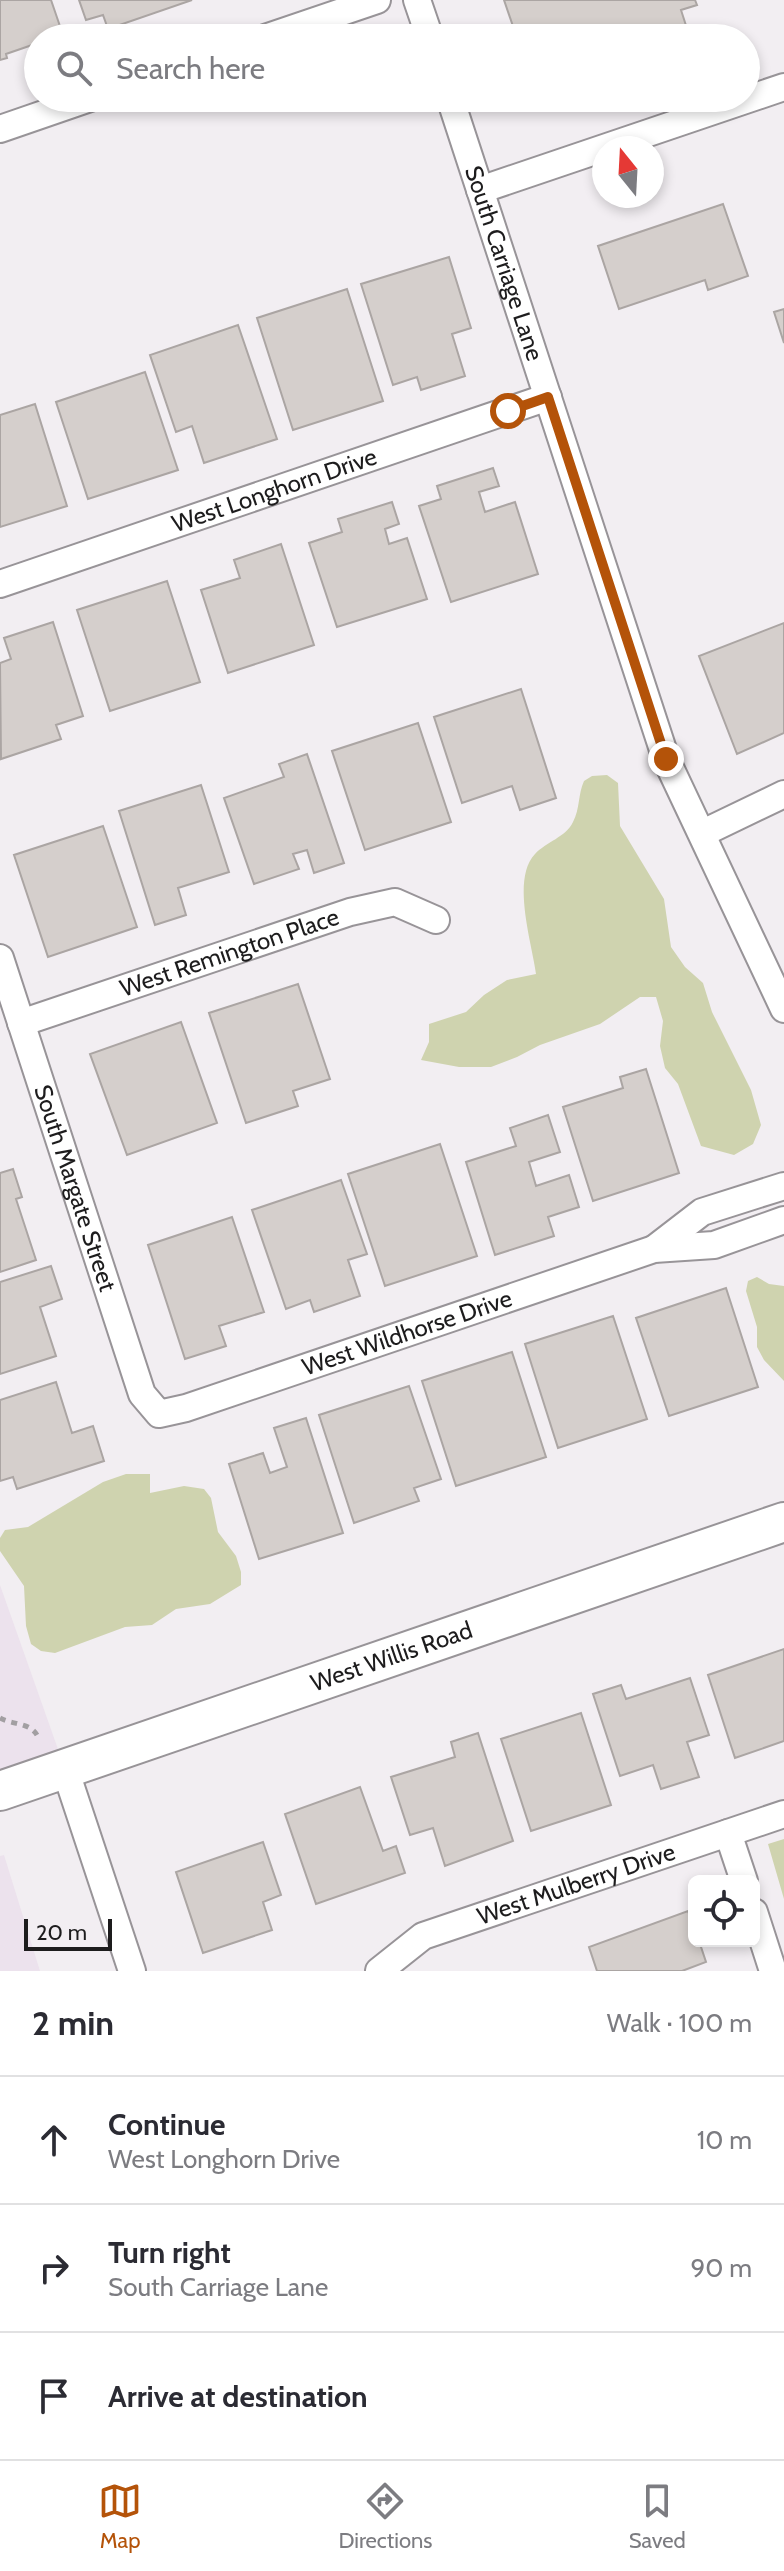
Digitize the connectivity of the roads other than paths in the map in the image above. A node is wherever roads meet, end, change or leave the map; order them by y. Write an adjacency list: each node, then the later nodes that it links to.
1 (377, 0): 3 (street)
2 (417, 0): 4 (street)
3 (306, 24)
4 (425, 24)
5 (784, 87): 6 (street)
6 (760, 95)
7 (49, 112): 10 (street)
8 (455, 112): 11 (street, South Carriage Lane)
9 (710, 112): 11 (street)
10 (0, 129)
11 (480, 190): 12 (street, South Carriage Lane)
12 (548, 397): 13 (street, West Longhorn Drive); 15 (street, South Carriage Lane)
13 (0, 584)
14 (784, 794): 15 (street)
15 (703, 833): 18 (street, South Carriage Lane)
16 (436, 920): 19 (street, West Remington Place)
17 (0, 958): 19 (street, South Margate Street)
18 (784, 1009)
19 (21, 1023): 23 (street, South Margate Street)
20 (784, 1186): 22 (street, West Wildhorse Drive)
21 (784, 1220): 22 (street, West Wildhorse Drive)
22 (654, 1249): 23 (street, West Wildhorse Drive)
23 (159, 1414)
24 (784, 1522): 25 (street, West Willis Road)
25 (65, 1769): 26 (street, West Willis Road); 31 (street)
26 (0, 1791)
27 (784, 1814): 28 (street, West Mulberry Drive)
28 (728, 1833): 29 (street); 32 (street, West Mulberry Drive)
29 (742, 1875)
30 (760, 1931): 33 (street)
31 (132, 1971)
32 (379, 1971)
33 (773, 1971)

